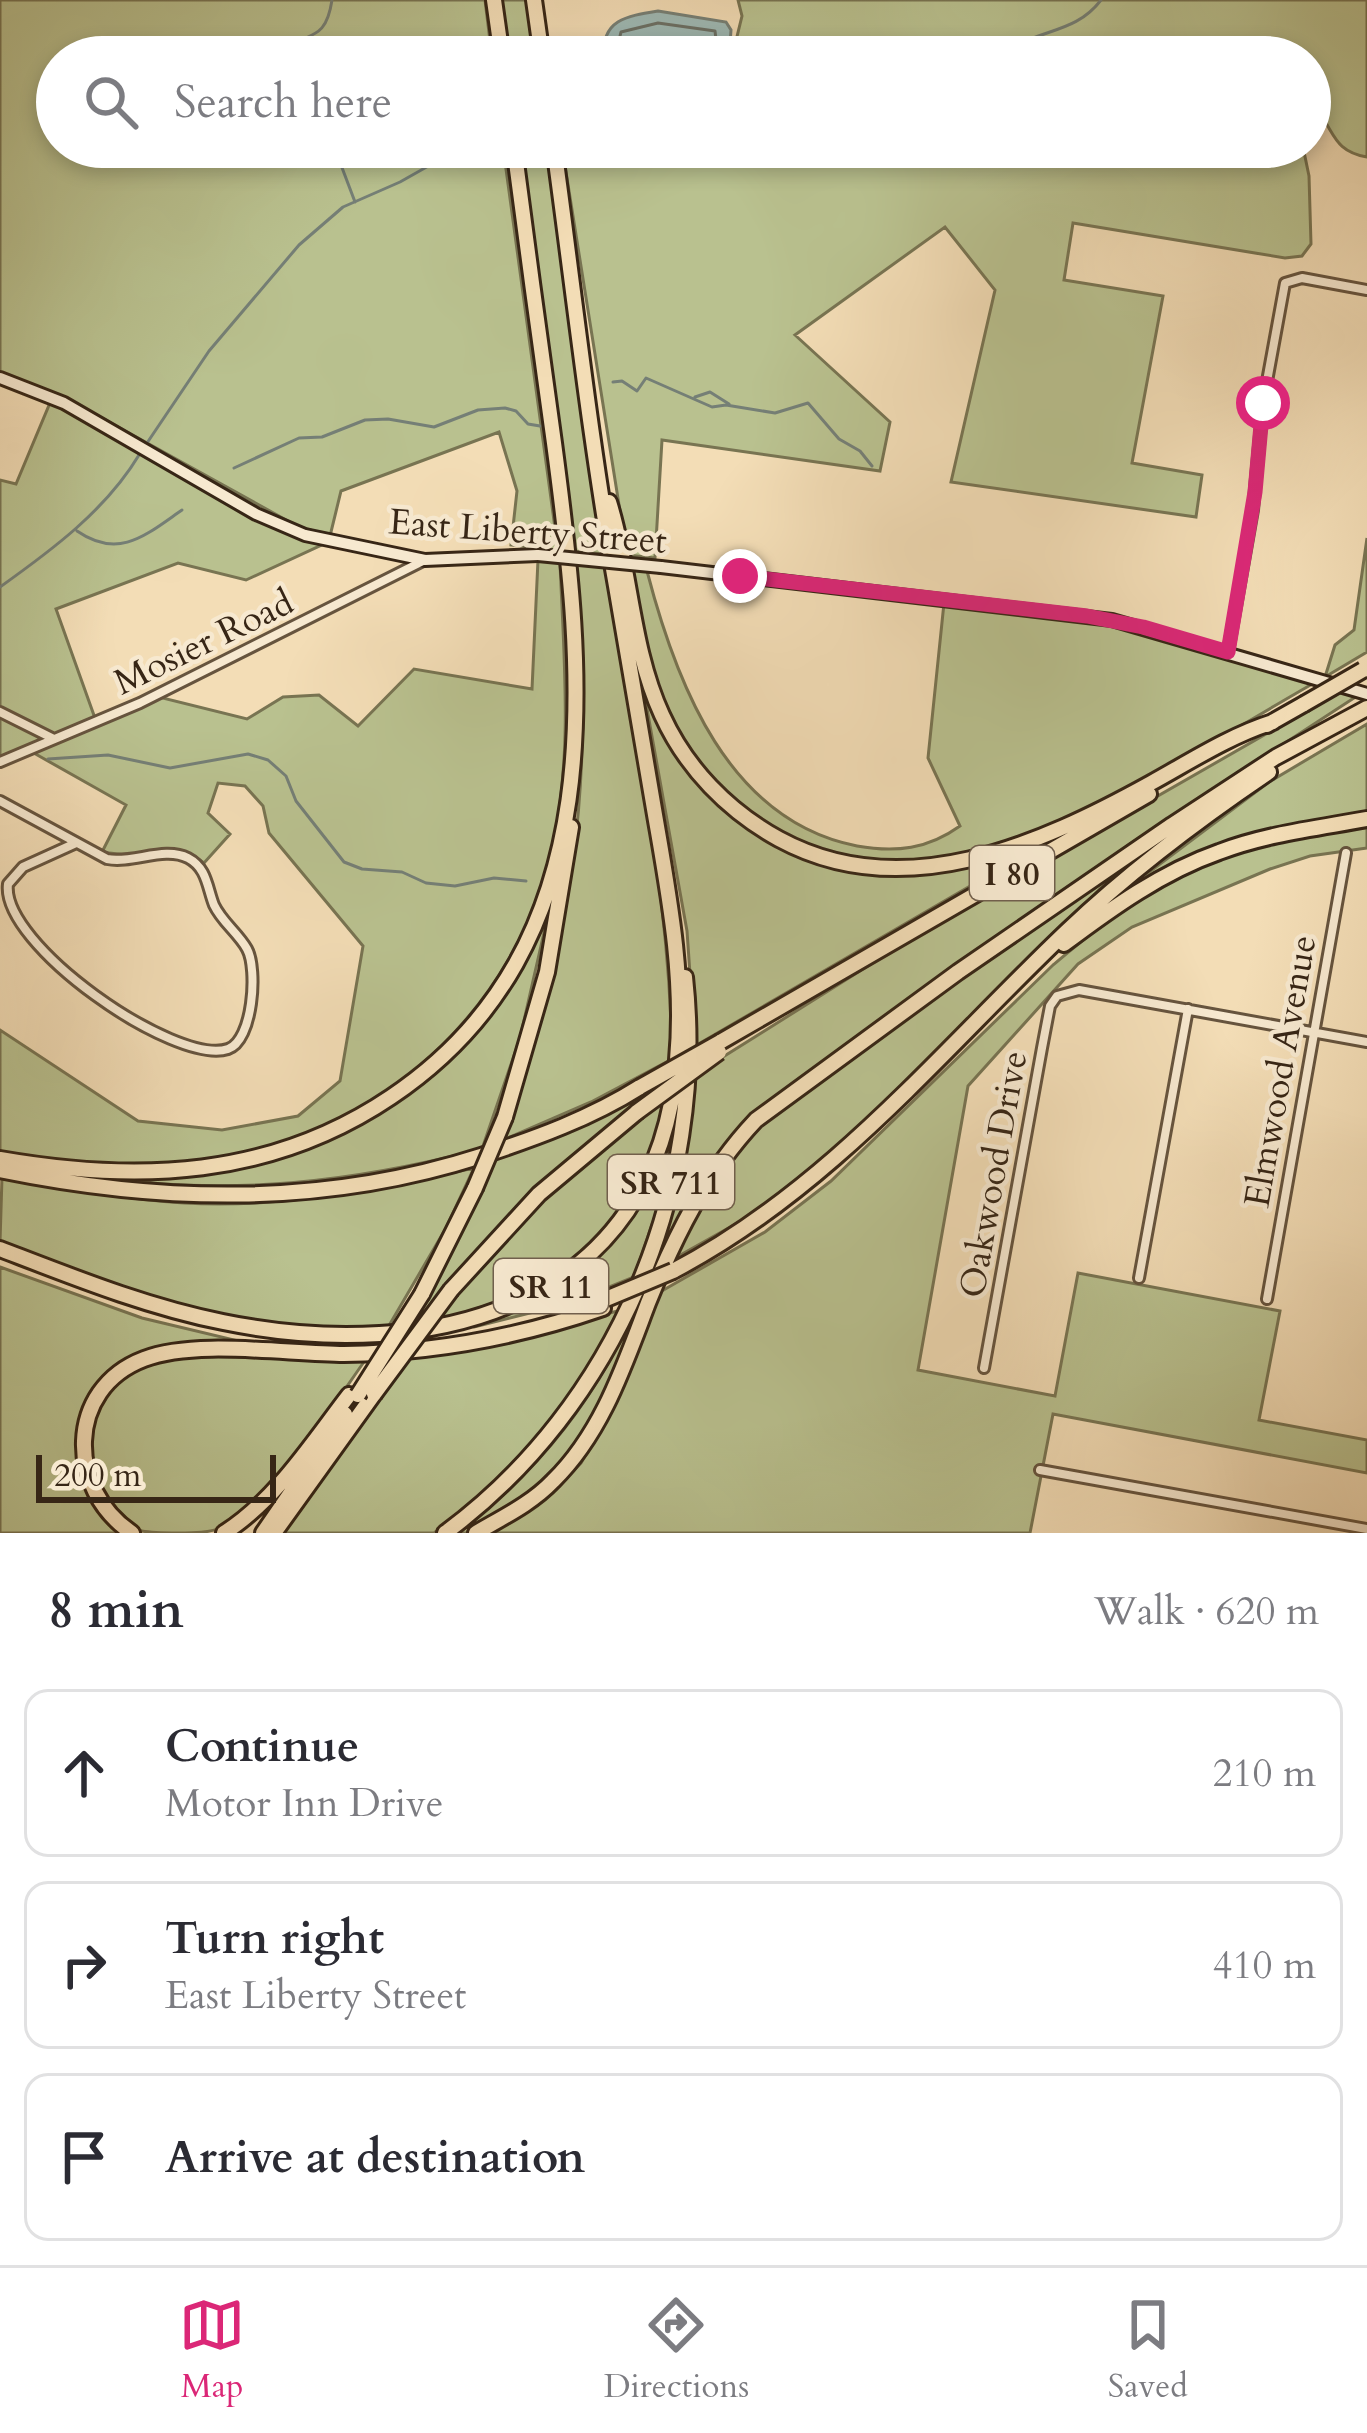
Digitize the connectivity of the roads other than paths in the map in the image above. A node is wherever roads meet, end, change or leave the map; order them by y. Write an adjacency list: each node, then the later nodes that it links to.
1 (494, 0): 3 (highway)
2 (534, 0): 4 (highway)
3 (499, 36)
4 (539, 36)
5 (517, 168): 21 (highway)
6 (557, 168): 9 (highway, SR 11)
7 (1367, 290): 11 (street)
8 (0, 378): 10 (street, East Liberty Street)
9 (597, 464): 16 (highway); 19 (highway, SR 11)
10 (425, 560): 11 (street, East Liberty Street, bridge); 17 (street, Mosier Road)
11 (1228, 652): 13 (street, East Liberty Street)
12 (1365, 669): 16 (highway, I 80, bridge)
13 (1367, 694)
14 (1362, 711): 18 (highway, I 80)
15 (0, 712): 17 (street)
16 (1273, 722): 29 (highway, I 80)
17 (54, 739): 20 (street, Mosier Road)
18 (1296, 750): 30 (highway, I 80); 46 (highway)
19 (648, 759): 33 (highway, SR 11); 45 (highway, SR 711)
20 (0, 762)
21 (574, 780): 31 (highway); 38 (highway, bridge)
22 (0, 801): 24 (street)
23 (1367, 819): 30 (highway)
24 (76, 843): 24 (street)
25 (1346, 854): 27 (street, Elmwood Avenue)
26 (1188, 1009): 27 (street); 34 (street); 37 (street, Oakwood Drive)
27 (1313, 1032): 28 (street); 35 (street, Elmwood Avenue)
28 (1367, 1042)
29 (720, 1047): 32 (highway, I 80, bridge); 38 (highway, bridge)
30 (950, 1047): 36 (highway, I 80, bridge)
31 (0, 1159)
32 (0, 1170)
33 (0, 1253): 36 (highway, I 80)
34 (1139, 1278)
35 (1267, 1299)
36 (605, 1304): 41 (highway)
37 (984, 1368)
38 (360, 1394): 42 (highway); 43 (highway); 44 (highway)
39 (1040, 1470): 40 (street)
40 (1367, 1529)
41 (132, 1533)
42 (224, 1533)
43 (263, 1533)
44 (274, 1533)
45 (446, 1533)
46 (476, 1533)

